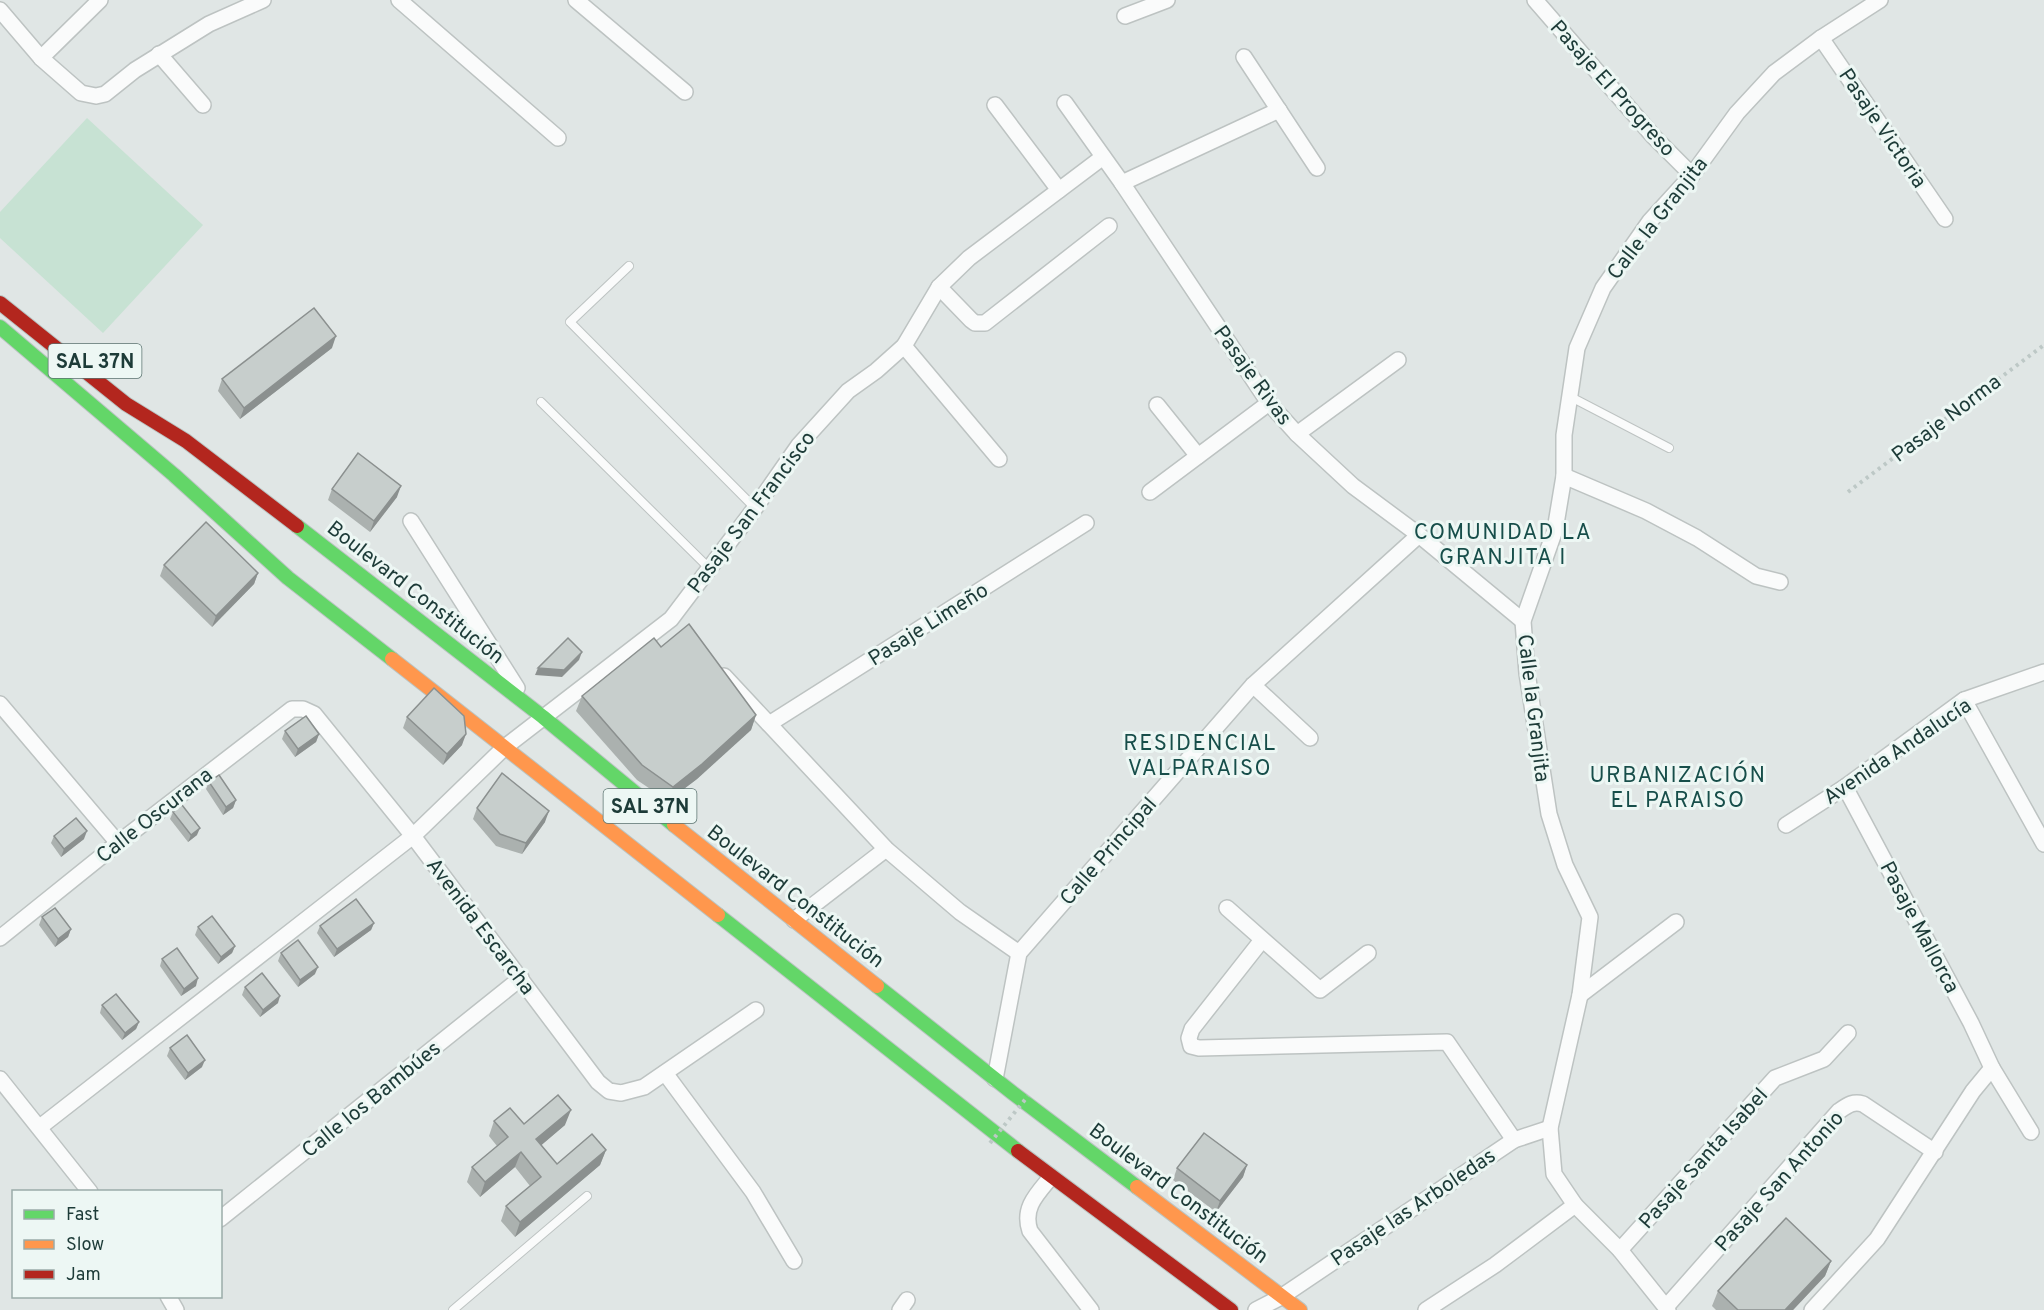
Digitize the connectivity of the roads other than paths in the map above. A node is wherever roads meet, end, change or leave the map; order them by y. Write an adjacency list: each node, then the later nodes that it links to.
1 (100, 0): 13 (street)
2 (263, 0): 11 (street)
3 (399, 0): 19 (street)
4 (576, 0): 14 (street)
5 (1167, 0): 9 (street)
6 (1535, 0): 22 (street, Pasaje El Progreso)
7 (1880, 0): 10 (street, Calle la Granjita)
8 (0, 10): 13 (street)
9 (1125, 16)
10 (1821, 38): 22 (street, Calle la Granjita); 25 (street, Pasaje Victoria)
11 (159, 54): 13 (street); 16 (street)
12 (1244, 57): 18 (street)
13 (41, 58)
14 (684, 92)
15 (1065, 103): 20 (street, Pasaje Rivas)
16 (203, 105)
17 (994, 105): 24 (street)
18 (1279, 110): 21 (street); 23 (street)
19 (558, 138)
20 (1103, 157): 23 (street, Pasaje Rivas); 24 (street, Pasaje San Francisco)
21 (1317, 168)
22 (1692, 175): 34 (street, Calle la Granjita)
23 (1122, 183): 36 (street, Pasaje Rivas)
24 (1059, 190): 28 (street, Pasaje San Francisco)
25 (1944, 219)
26 (1109, 226): 28 (street)
27 (629, 266): 47 (lane)
28 (939, 287): 31 (street, Pasaje San Francisco)
29 (0, 303): 39 (highway, Boulevard Constitución / SAL 37N)
30 (0, 327): 44 (highway, SAL 37N)
31 (904, 345): 43 (street); 47 (street, Pasaje San Francisco)
32 (1398, 360): 38 (street)
33 (109, 373): 39 (highway, Boulevard Constitución / SAL 37N)
34 (1569, 396): 41 (lane); 45 (street, Calle la Granjita)
35 (541, 402): 51 (lane)
36 (1269, 403): 38 (street, Pasaje Rivas); 42 (street)
37 (1157, 405): 42 (street)
38 (1297, 434): 50 (street, Pasaje Rivas)
39 (186, 441): 59 (highway, Boulevard Constitución / SAL 37N)
40 (118, 445): 44 (highway, SAL 37N)
41 (1669, 448)
42 (1198, 456): 46 (street)
43 (999, 459)
44 (174, 476): 64 (highway, SAL 37N)
45 (1564, 476): 52 (street); 53 (street, Calle la Granjita)
46 (1150, 492)
47 (754, 508): 51 (street, Pasaje San Francisco)
48 (411, 521): 59 (street)
49 (1086, 523): 62 (street, Pasaje Limeño)
50 (1419, 535): 53 (street, Pasaje Rivas); 56 (street, Calle Principal)
51 (709, 568): 61 (street, Pasaje San Francisco)
52 (1780, 582)
53 (1523, 621): 79 (street, Calle la Granjita)
54 (712, 663): 62 (street)
55 (2044, 672): 57 (street, Avenida Andalucía)
56 (1253, 686): 63 (street); 76 (street, Calle Principal)
57 (1964, 700): 65 (street, Avenida Andalucía); 69 (street)
58 (0, 704): 68 (street)
59 (528, 706): 61 (highway, Boulevard Constitución / SAL 37N)
60 (314, 714): 67 (street, Avenida Escarcha); 68 (street, Calle Oscurana)
61 (543, 717): 64 (street, Pasaje San Francisco); 72 (highway, Boulevard Constitución / SAL 37N)
62 (769, 724): 70 (street)
63 (1310, 738)
64 (505, 747): 67 (street, Pasaje San Francisco); 91 (highway, SAL 37N)
65 (1845, 788): 66 (street, Avenida Andalucía); 82 (street, Pasaje Mallorca)
66 (1786, 825)
67 (413, 836): 78 (street, Avenida Escarcha); 86 (street, Pasaje San Francisco)
68 (118, 843): 74 (street, Calle Oscurana)
69 (2044, 844)
70 (886, 849): 72 (street); 76 (street)
71 (1227, 908): 75 (street)
72 (794, 920): 84 (highway, Boulevard Constitución / SAL 37N)
73 (1676, 922): 79 (street)
74 (0, 938)
75 (1262, 940): 77 (street); 89 (street)
76 (1019, 953): 84 (street, Calle Principal)
77 (1368, 953)
78 (520, 978): 83 (street, Avenida Escarcha); 95 (street, Calle los Bambúes)
79 (1580, 995): 87 (street, Calle la Granjita)
80 (756, 1010): 83 (street)
81 (1848, 1033): 96 (street, Pasaje Santa Isabel)
82 (1992, 1068): 88 (street, Pasaje Mallorca); 90 (street)
83 (665, 1073): 97 (street)
84 (994, 1078): 98 (highway, Boulevard Constitución / SAL 37N)
85 (0, 1079): 86 (street)
86 (40, 1127): 92 (street)
87 (1550, 1128): 89 (street, Pasaje las Arboledas); 94 (street, Calle la Granjita)
88 (2031, 1132)
89 (1514, 1140): 98 (street, Pasaje las Arboledas)
90 (1935, 1152): 99 (street, Pasaje San Antonio); 106 (street)
91 (1051, 1176): 101 (street); 102 (highway, SAL 37N)
92 (89, 1190)
93 (587, 1196): 100 (lane)
94 (1575, 1204): 96 (street, Calle la Granjita); 105 (street)
95 (222, 1217)
96 (1620, 1250): 99 (street, Calle la Granjita)
97 (794, 1261)
98 (1281, 1297): 103 (street, Pasaje las Arboledas); 104 (highway, Boulevard Constitución / SAL 37N)
99 (1667, 1308)
100 (453, 1310)
101 (1091, 1310)
102 (1231, 1310)
103 (1256, 1310)
104 (1300, 1310)
105 (1426, 1310)
106 (1812, 1310)

